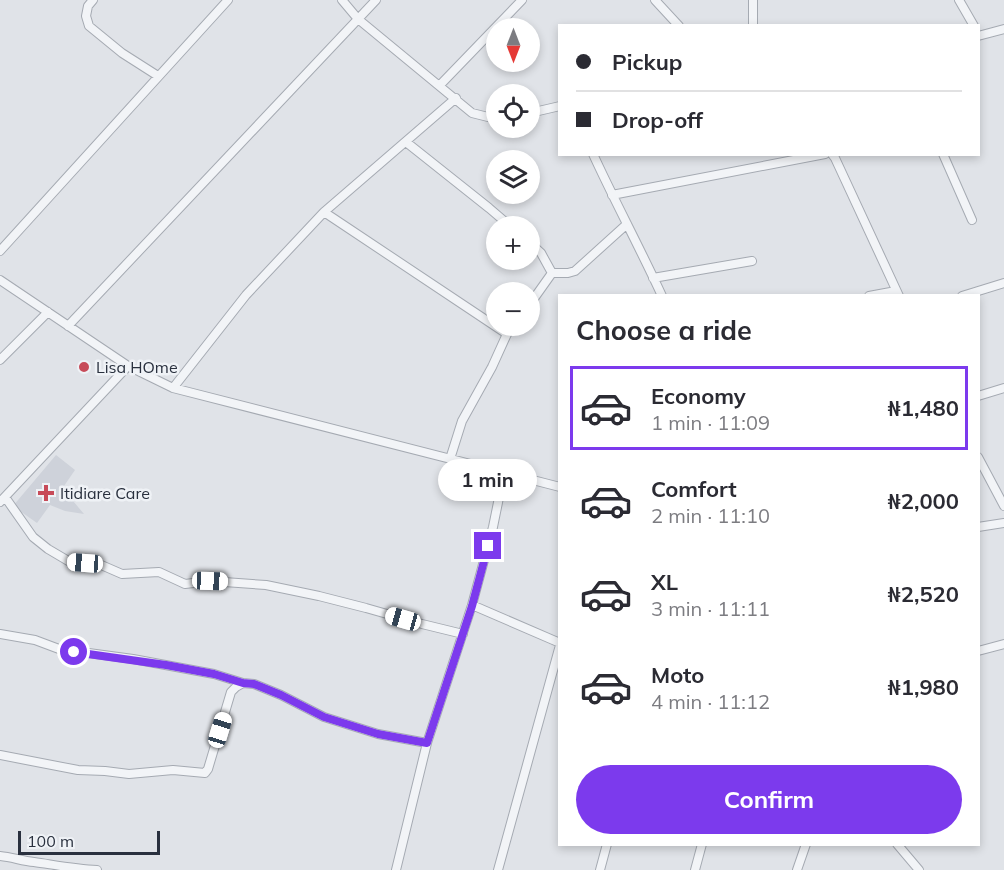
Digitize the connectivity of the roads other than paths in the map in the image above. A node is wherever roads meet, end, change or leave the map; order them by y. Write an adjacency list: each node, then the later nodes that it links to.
1 (93, 0): 15 (street)
2 (228, 0): 15 (street)
3 (342, 0): 9 (street)
4 (376, 0): 9 (street)
5 (522, 0): 16 (street)
6 (655, 0): 10 (street)
7 (753, 0): 11 (street)
8 (959, 0): 12 (street)
9 (358, 19): 16 (street); 44 (street)
10 (677, 24)
11 (753, 24)
12 (973, 24)
13 (1004, 29): 14 (street)
14 (980, 35)
15 (158, 76): 31 (street)
16 (440, 85): 17 (street)
17 (456, 98): 20 (street); 21 (street)
18 (558, 106): 19 (street)
19 (540, 111)
20 (486, 116)
21 (406, 142): 27 (street); 28 (street)
22 (594, 156): 26 (street)
23 (815, 156): 26 (street)
24 (834, 156): 39 (street)
25 (944, 156): 29 (street)
26 (612, 195): 30 (street)
27 (324, 212): 43 (street); 48 (street)
28 (498, 216)
29 (972, 220)
30 (627, 224): 34 (street); 35 (street)
31 (0, 251)
32 (540, 252): 34 (street)
33 (752, 261): 35 (street)
34 (552, 273): 38 (street)
35 (653, 278): 40 (street)
36 (0, 280): 42 (street)
37 (1004, 283): 41 (street)
38 (540, 290)
39 (898, 293)
40 (661, 294)
41 (968, 294)
42 (48, 312): 44 (street); 46 (street)
43 (486, 320)
44 (68, 326): 47 (street)
45 (506, 336): 51 (street)
46 (0, 360)
47 (128, 366): 48 (street); 55 (street)
48 (173, 388): 51 (street)
49 (1004, 388): 50 (street)
50 (980, 395)
51 (450, 459): 53 (street)
52 (980, 461): 56 (street)
53 (504, 473): 54 (street); 59 (street)
54 (558, 486)
55 (2, 500): 61 (street)
56 (1004, 506)
57 (1004, 523): 58 (street)
58 (980, 527)
59 (472, 606): 61 (street); 62 (street)
60 (0, 634): 66 (street)
61 (463, 634): 67 (street)
62 (558, 643)
63 (1004, 644): 64 (street)
64 (980, 650)
65 (558, 651): 77 (street)
66 (243, 683): 67 (street); 68 (street)
67 (427, 743): 76 (street)
68 (0, 755)
69 (606, 846): 78 (street)
70 (701, 846): 79 (street)
71 (805, 846): 80 (street)
72 (899, 846): 81 (street)
73 (0, 856): 74 (street)
74 (32, 866): 75 (street)
75 (97, 870)
76 (396, 870)
77 (498, 870)
78 (600, 870)
79 (695, 870)
80 (797, 870)
81 (919, 870)

